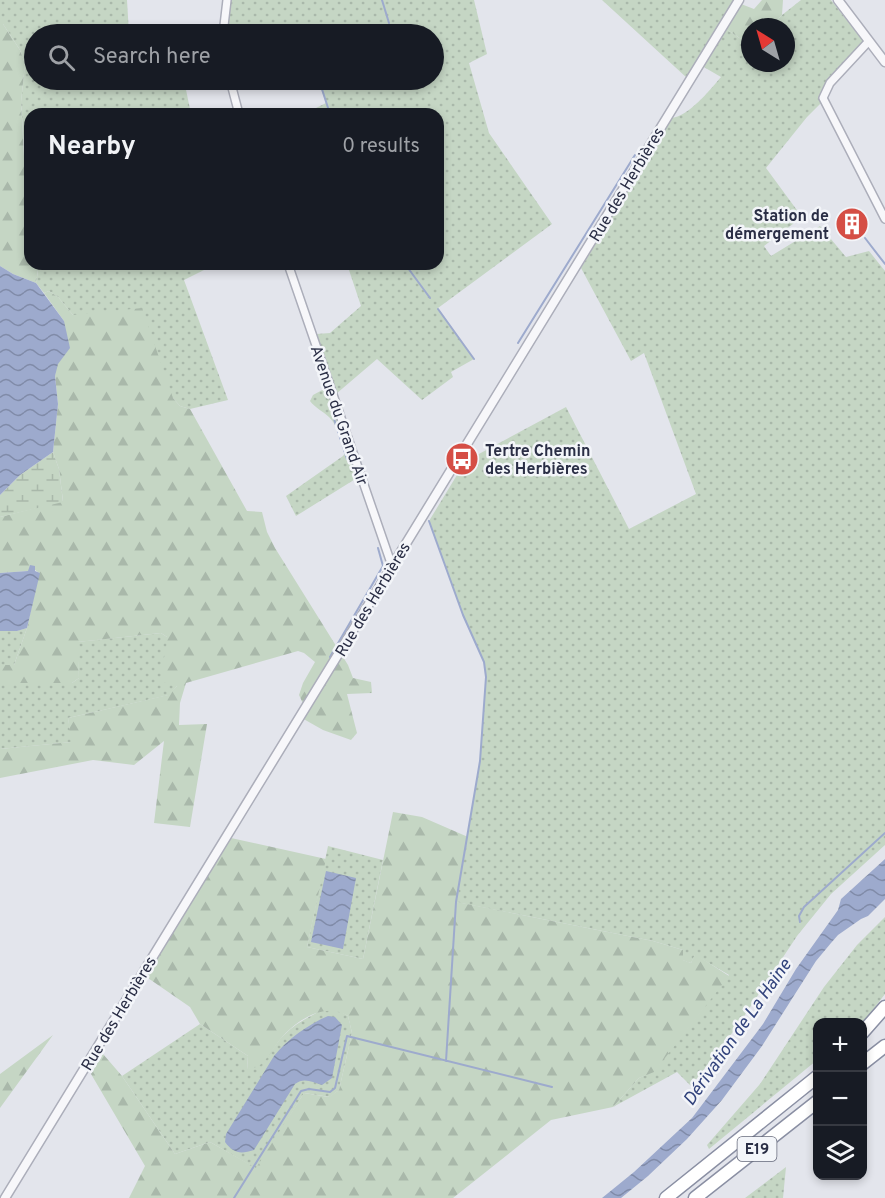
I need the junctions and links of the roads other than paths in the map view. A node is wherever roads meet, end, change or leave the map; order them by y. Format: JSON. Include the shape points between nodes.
{"nodes":[{"id":1,"x":227,"y":0,"type":"edge"},
{"id":2,"x":739,"y":0,"type":"edge"},
{"id":3,"x":838,"y":0,"type":"edge"},
{"id":4,"x":224,"y":24,"type":"edge"},
{"id":5,"x":869,"y":41,"type":"junction"},
{"id":6,"x":885,"y":62,"type":"edge"},
{"id":7,"x":233,"y":90,"type":"edge"},
{"id":8,"x":237,"y":108,"type":"edge"},
{"id":9,"x":885,"y":219,"type":"edge"},
{"id":10,"x":290,"y":270,"type":"edge"},
{"id":11,"x":392,"y":566,"type":"junction"},
{"id":12,"x":885,"y":1007,"type":"edge"},
{"id":13,"x":885,"y":1020,"type":"edge"},
{"id":14,"x":867,"y":1027,"type":"edge"},
{"id":15,"x":867,"y":1035,"type":"edge"},
{"id":16,"x":885,"y":1046,"type":"edge"},
{"id":17,"x":867,"y":1060,"type":"edge"},
{"id":18,"x":813,"y":1080,"type":"edge"},
{"id":19,"x":813,"y":1105,"type":"edge"},
{"id":20,"x":5,"y":1198,"type":"edge"},
{"id":21,"x":666,"y":1198,"type":"edge"},
{"id":22,"x":695,"y":1198,"type":"edge"}],
"edges":[{"from":1,"to":4,"type":"street"},
{"from":2,"to":11,"type":"street","name":"Rue des Herbières"},
{"from":3,"to":5,"type":"street"},
{"from":5,"to":6,"type":"street"},
{"from":5,"to":9,"type":"street","via":[[830,83],[823,98]]},
{"from":7,"to":8,"type":"street"},
{"from":10,"to":11,"type":"street","name":"Avenue du Grand Air"},
{"from":11,"to":20,"type":"street","name":"Rue des Herbières"},
{"from":12,"to":14,"type":"highway"},
{"from":13,"to":15,"type":"highway"},
{"from":16,"to":17,"type":"highway"},
{"from":18,"to":21,"type":"highway","number":"E19"},
{"from":19,"to":22,"type":"highway","number":"E19"}]}
